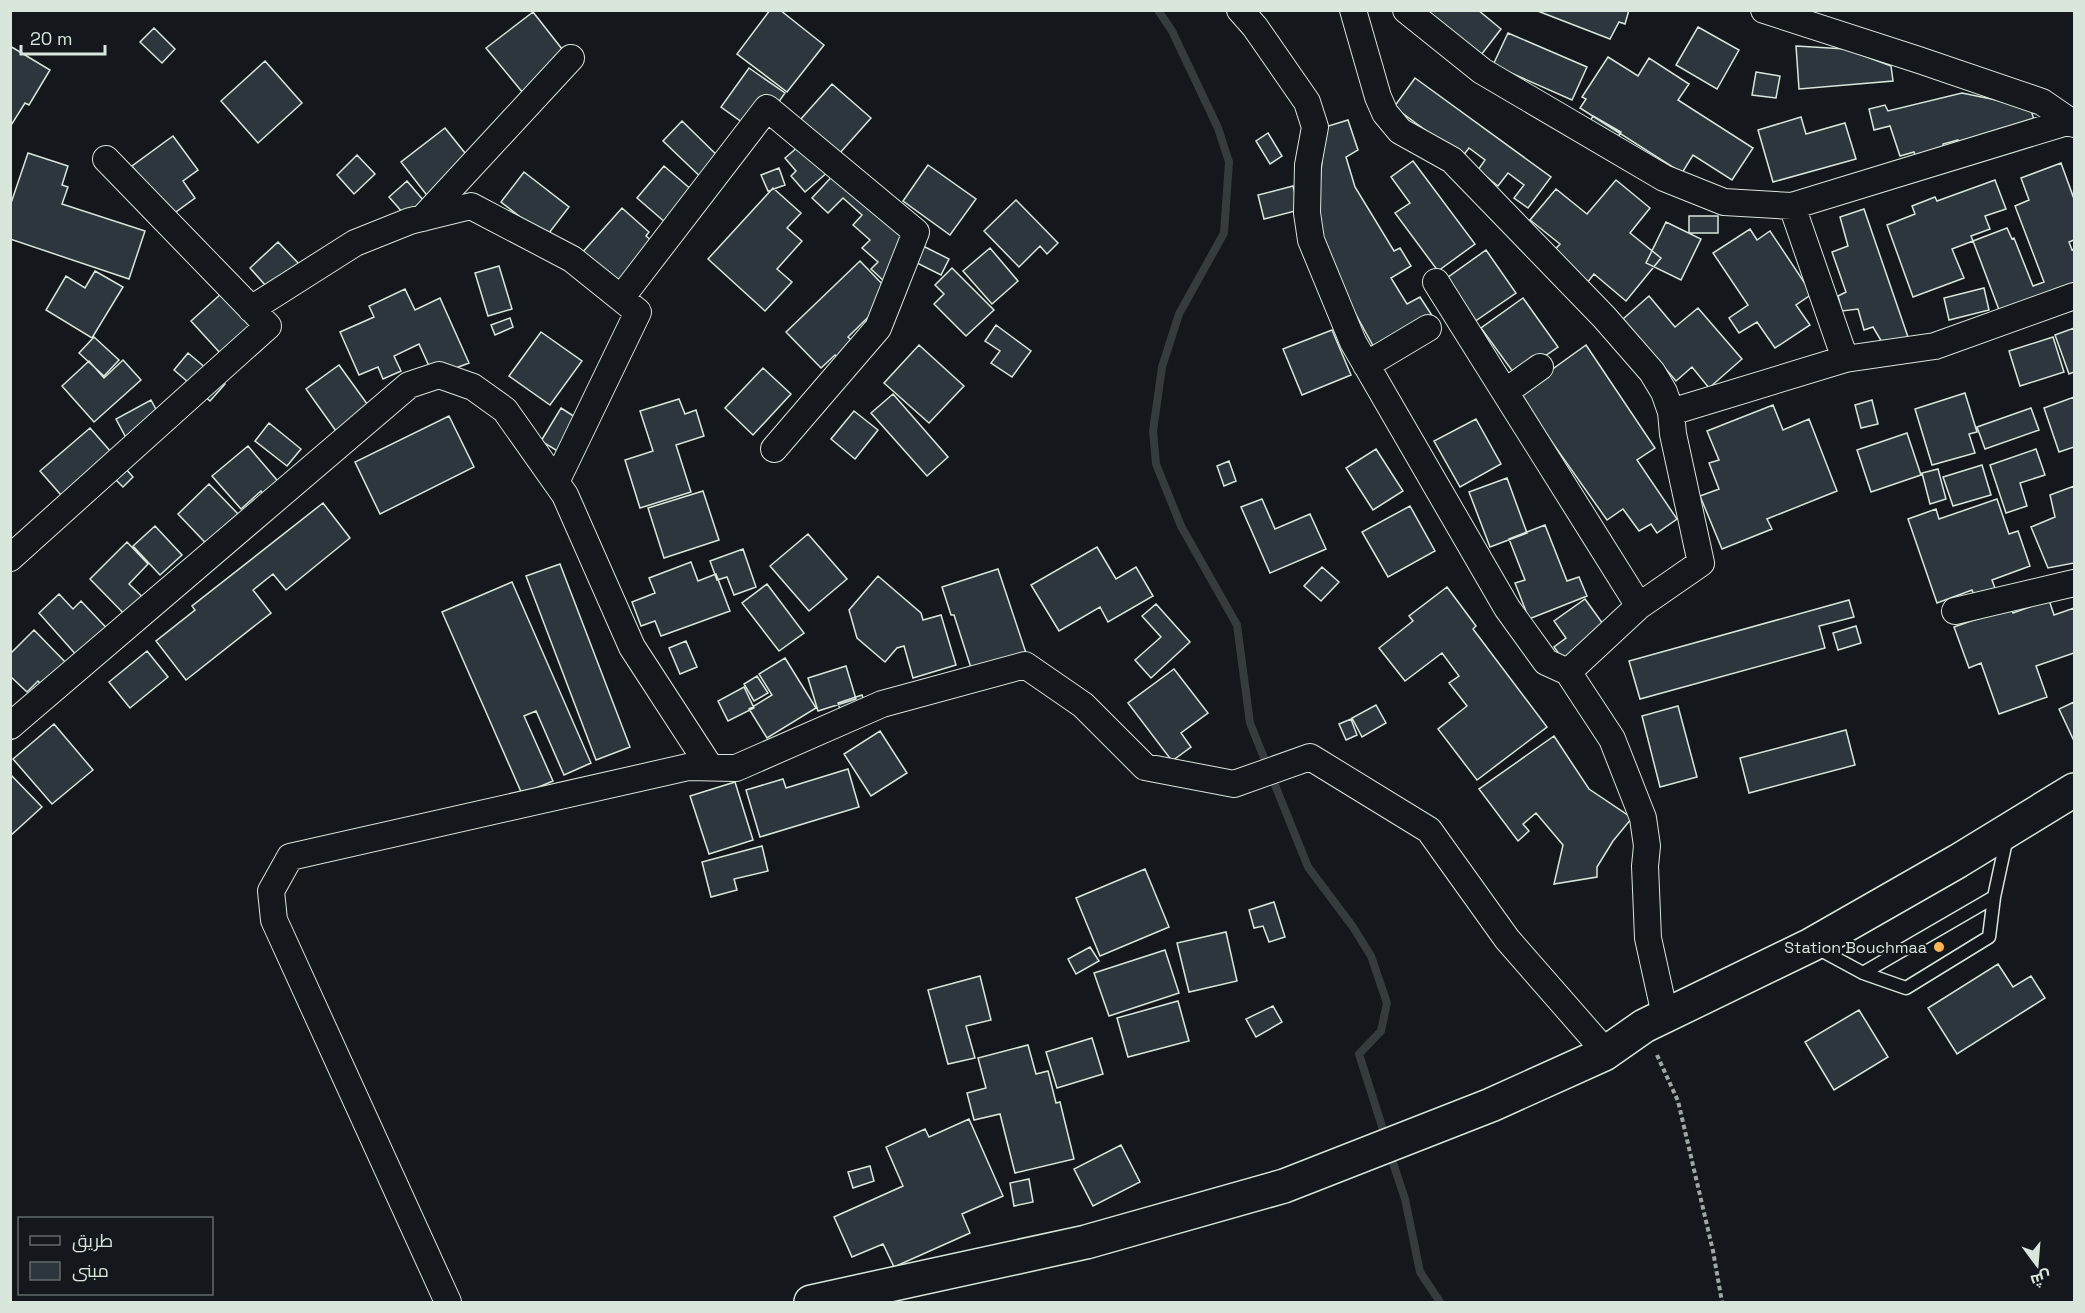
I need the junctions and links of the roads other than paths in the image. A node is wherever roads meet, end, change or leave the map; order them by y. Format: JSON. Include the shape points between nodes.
{"nodes":[{"id":1,"x":1240,"y":10,"type":"edge"},
{"id":2,"x":1353,"y":10,"type":"edge"},
{"id":3,"x":1406,"y":10,"type":"edge"},
{"id":4,"x":1764,"y":10,"type":"edge"},
{"id":5,"x":572,"y":58,"type":"dead end"},
{"id":6,"x":2072,"y":122,"type":"edge"},
{"id":7,"x":106,"y":159,"type":"dead end"},
{"id":8,"x":1792,"y":206,"type":"junction"},
{"id":9,"x":423,"y":218,"type":"junction"},
{"id":10,"x":1436,"y":282,"type":"dead end"},
{"id":11,"x":2074,"y":296,"type":"edge"},
{"id":12,"x":621,"y":298,"type":"junction"},
{"id":13,"x":251,"y":309,"type":"junction"},
{"id":14,"x":1428,"y":328,"type":"dead end"},
{"id":15,"x":1845,"y":359,"type":"junction"},
{"id":16,"x":1366,"y":365,"type":"junction"},
{"id":17,"x":1540,"y":367,"type":"dead end"},
{"id":18,"x":1505,"y":392,"type":"junction"},
{"id":19,"x":1671,"y":412,"type":"junction"},
{"id":20,"x":774,"y":448,"type":"dead end"},
{"id":21,"x":556,"y":482,"type":"junction"},
{"id":22,"x":10,"y":558,"type":"edge"},
{"id":23,"x":2074,"y":583,"type":"edge"},
{"id":24,"x":1639,"y":606,"type":"junction"},
{"id":25,"x":1955,"y":611,"type":"dead end"},
{"id":26,"x":1568,"y":672,"type":"junction"},
{"id":27,"x":10,"y":726,"type":"edge"},
{"id":28,"x":710,"y":768,"type":"junction"},
{"id":29,"x":2074,"y":790,"type":"edge"},
{"id":30,"x":2008,"y":830,"type":"junction"},
{"id":31,"x":1994,"y":897,"type":"junction"},
{"id":32,"x":1811,"y":945,"type":"junction"},
{"id":33,"x":1863,"y":973,"type":"junction"},
{"id":34,"x":1654,"y":1020,"type":"junction"},
{"id":35,"x":1604,"y":1054,"type":"junction"},
{"id":36,"x":448,"y":1302,"type":"edge"},
{"id":37,"x":811,"y":1302,"type":"edge"}],
"edges":[{"from":1,"to":16,"type":"street","via":[[1307,102],[1315,127],[1308,165],[1311,240]]},
{"from":2,"to":19,"type":"street","via":[[1385,113],[1400,131],[1452,160],[1604,318],[1652,372]]},
{"from":3,"to":8,"type":"street","via":[[1482,70],[1664,178],[1724,202]]},
{"from":4,"to":6,"type":"street","via":[[2042,102]]},
{"from":5,"to":9,"type":"street"},
{"from":6,"to":8,"type":"street"},
{"from":7,"to":13,"type":"street"},
{"from":8,"to":15,"type":"street"},
{"from":9,"to":12,"type":"street","via":[[471,206],[572,259]]},
{"from":9,"to":13,"type":"street","via":[[355,243]]},
{"from":10,"to":18,"type":"street"},
{"from":11,"to":15,"type":"street","via":[[1935,346]]},
{"from":12,"to":20,"type":"street","via":[[766,108],[916,232],[878,328]]},
{"from":12,"to":21,"type":"street","via":[[638,312]]},
{"from":13,"to":22,"type":"street","via":[[268,326]]},
{"from":14,"to":16,"type":"street"},
{"from":15,"to":19,"type":"street"},
{"from":16,"to":26,"type":"street","via":[[1507,608],[1546,662]]},
{"from":17,"to":18,"type":"street"},
{"from":18,"to":24,"type":"street"},
{"from":19,"to":24,"type":"street","via":[[1701,563]]},
{"from":21,"to":27,"type":"street","via":[[505,410],[473,387],[439,375],[409,385]]},
{"from":21,"to":28,"type":"street","via":[[632,647]]},
{"from":23,"to":25,"type":"street"},
{"from":24,"to":26,"type":"street"},
{"from":26,"to":34,"type":"street","via":[[1612,739],[1643,818]]},
{"from":28,"to":35,"type":"street","via":[[736,768],[882,704],[1025,665],[1083,705],[1145,768],[1234,784],[1310,757],[1429,830],[1507,939]]},
{"from":28,"to":36,"type":"street","via":[[688,767],[290,857],[271,891],[274,920]]},
{"from":29,"to":30,"type":"main road"},
{"from":30,"to":31,"type":"lane"},
{"from":30,"to":32,"type":"main road"},
{"from":31,"to":33,"type":"lane"},
{"from":31,"to":33,"type":"lane","via":[[1989,937],[1906,987]]},
{"from":32,"to":33,"type":"lane"},
{"from":32,"to":34,"type":"main road"},
{"from":34,"to":35,"type":"main road"},
{"from":35,"to":37,"type":"main road","via":[[1491,1105],[1284,1186],[1086,1242]]}]}
